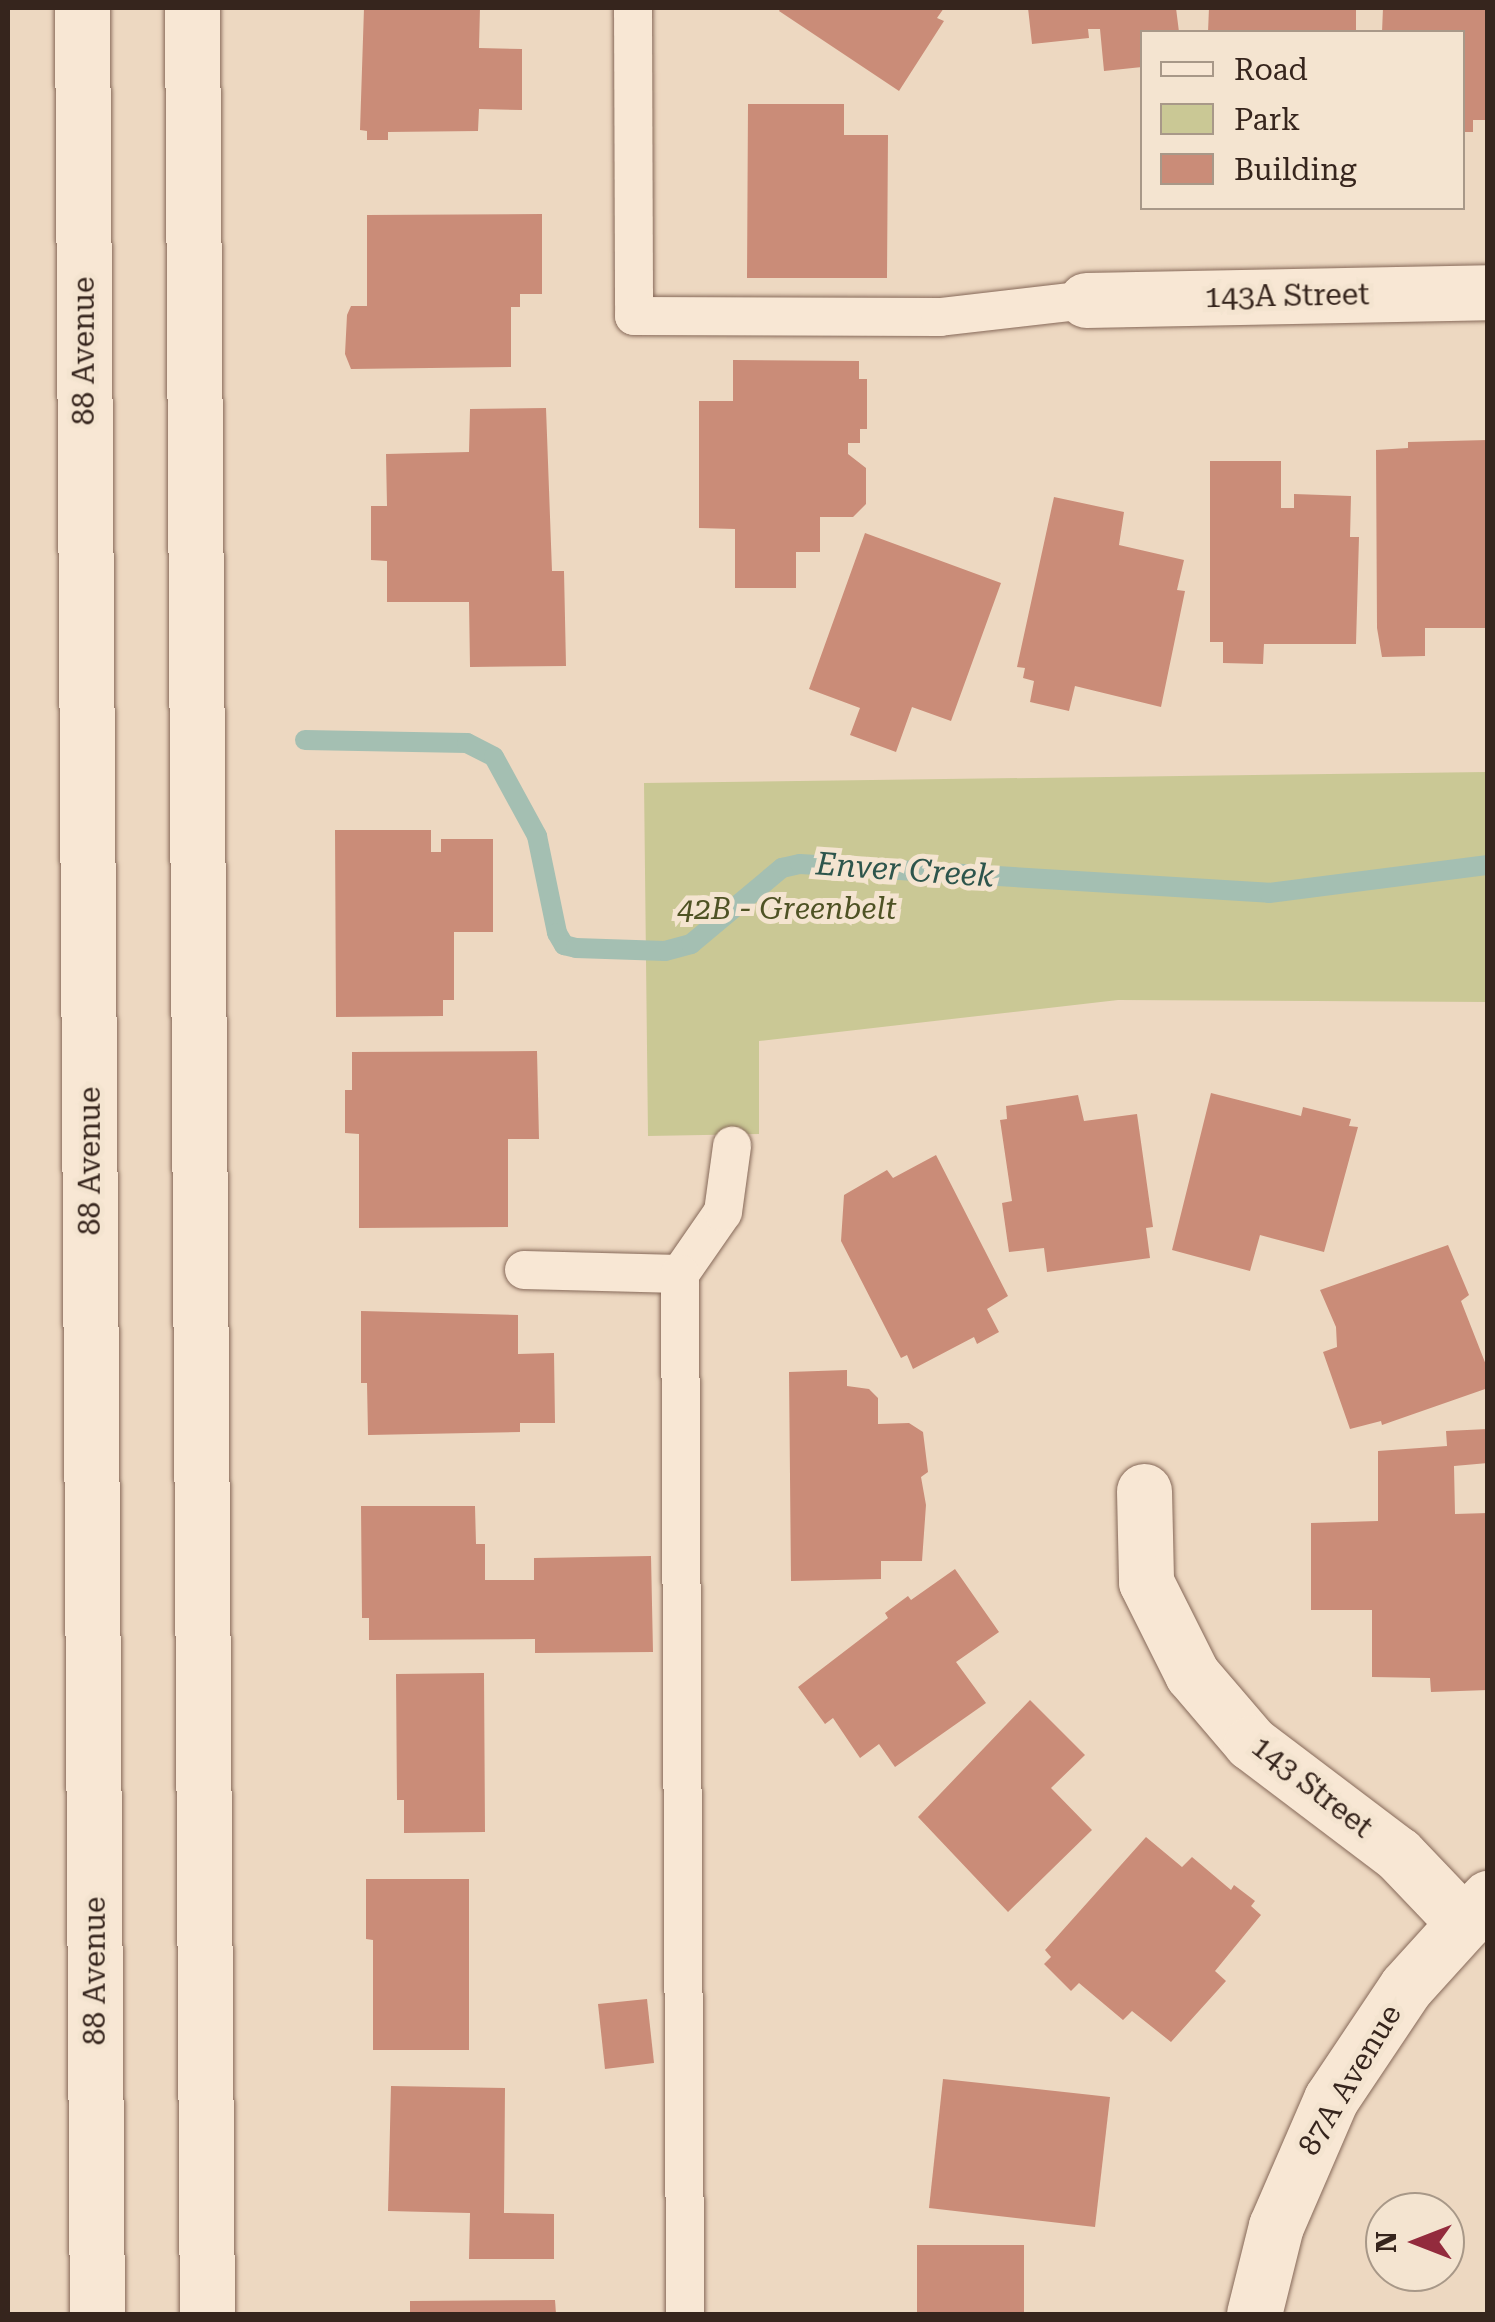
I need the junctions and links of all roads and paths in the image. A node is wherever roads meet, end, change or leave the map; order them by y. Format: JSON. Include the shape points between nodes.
{"nodes":[{"id":1,"x":82,"y":8,"type":"edge"},
{"id":2,"x":192,"y":8,"type":"edge"},
{"id":3,"x":632,"y":8,"type":"edge"},
{"id":4,"x":1488,"y":292,"type":"edge"},
{"id":5,"x":1086,"y":300,"type":"joint"},
{"id":6,"x":732,"y":1146,"type":"dead end"},
{"id":7,"x":524,"y":1270,"type":"dead end"},
{"id":8,"x":680,"y":1274,"type":"junction"},
{"id":9,"x":1144,"y":1491,"type":"dead end"},
{"id":10,"x":1476,"y":1910,"type":"edge"},
{"id":11,"x":98,"y":2314,"type":"edge"},
{"id":12,"x":207,"y":2314,"type":"edge"},
{"id":13,"x":684,"y":2314,"type":"edge"},
{"id":14,"x":1254,"y":2314,"type":"edge"}],
"edges":[{"from":1,"to":11,"type":"main road","name":"88 Avenue"},
{"from":2,"to":12,"type":"main road"},
{"from":3,"to":5,"type":"lane","via":[[634,316],[940,318]]},
{"from":4,"to":5,"type":"main road","name":"143A Street"},
{"from":6,"to":8,"type":"lane","via":[[722,1212]]},
{"from":7,"to":8,"type":"lane"},
{"from":8,"to":13,"type":"lane"},
{"from":9,"to":10,"type":"main road","name":"143 Street","via":[[1146,1582],[1192,1674],[1251,1743]]},
{"from":10,"to":14,"type":"main road","name":"87A Avenue","via":[[1406,1987],[1331,2100],[1276,2226]]}]}
